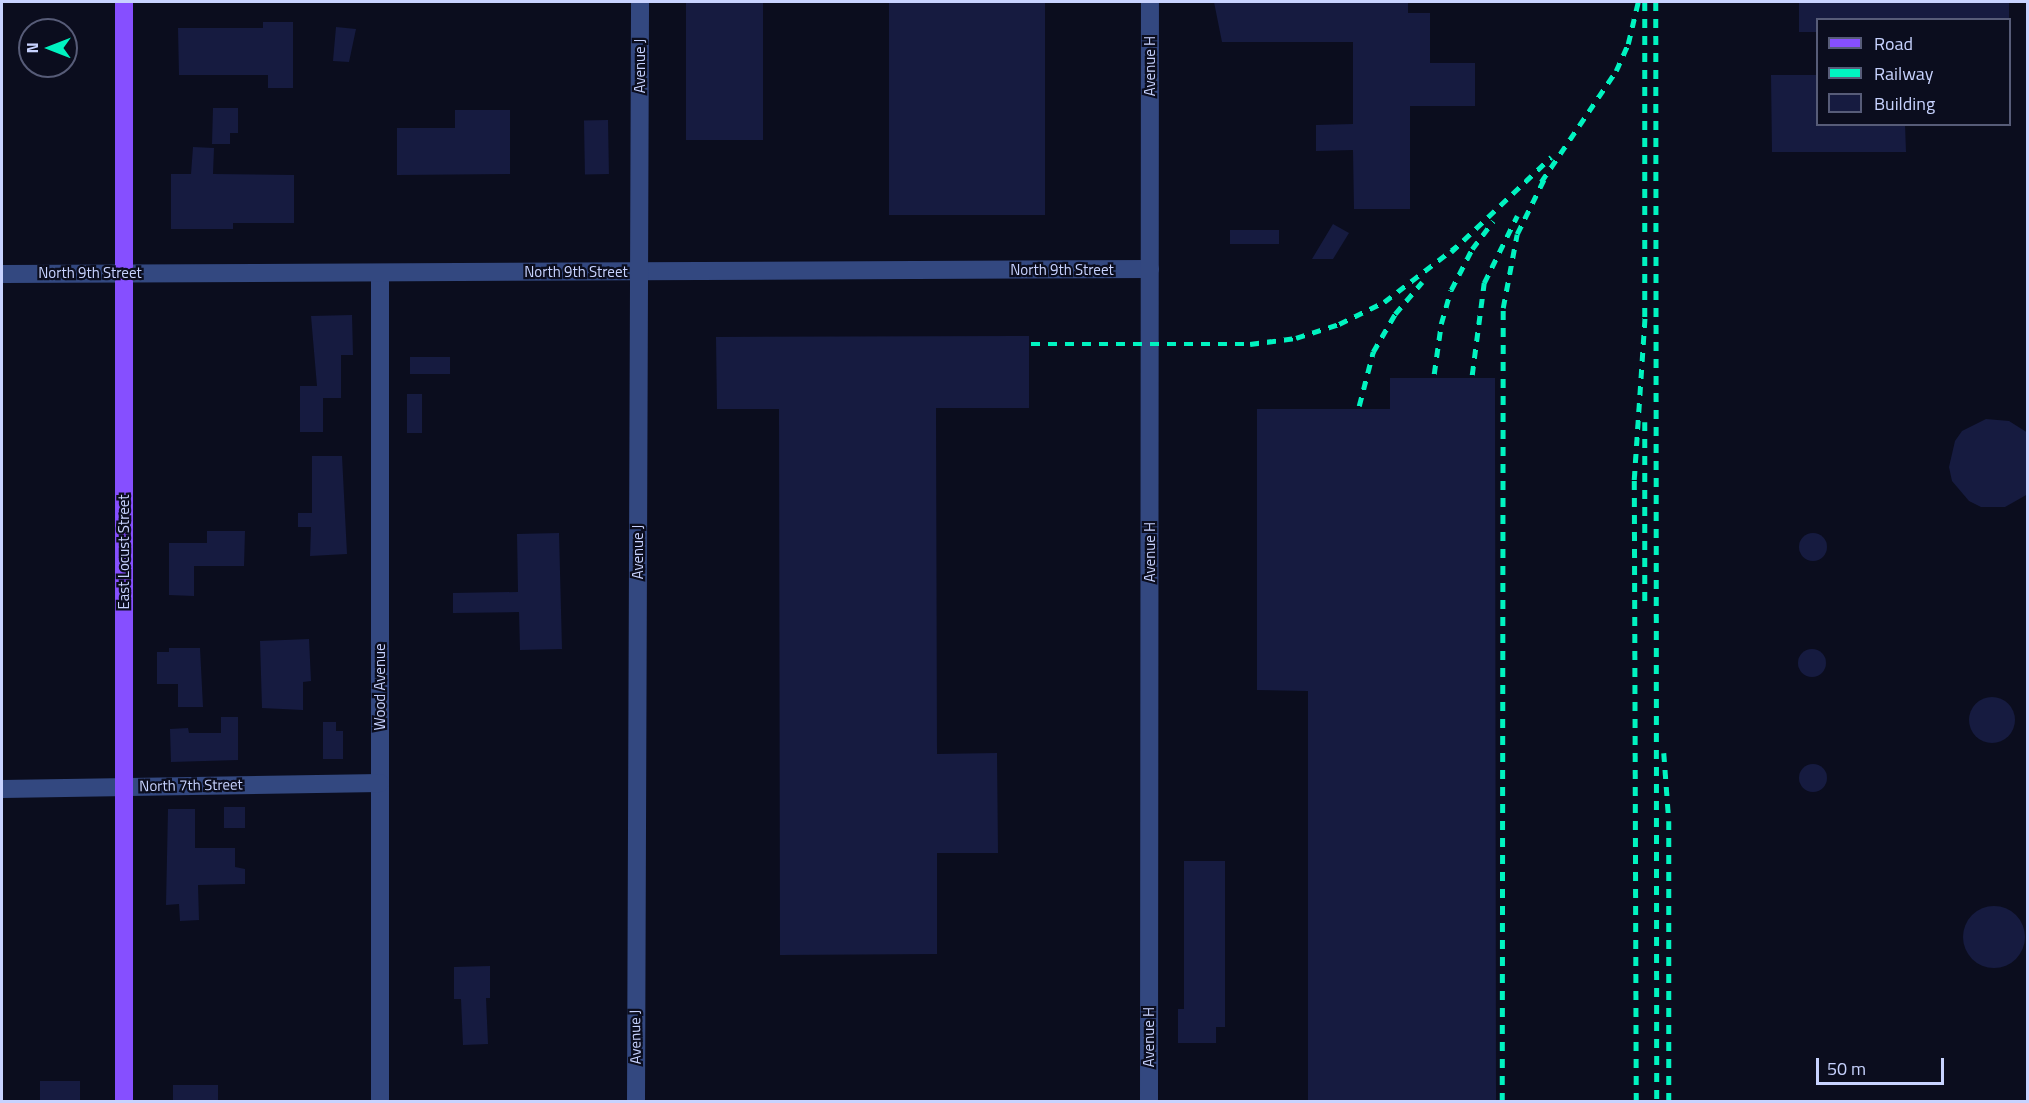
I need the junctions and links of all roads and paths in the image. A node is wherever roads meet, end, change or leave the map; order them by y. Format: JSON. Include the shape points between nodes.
{"nodes":[{"id":1,"x":124,"y":2,"type":"edge"},
{"id":2,"x":640,"y":2,"type":"edge"},
{"id":3,"x":1150,"y":2,"type":"edge"},
{"id":4,"x":1150,"y":269,"type":"junction"},
{"id":5,"x":639,"y":272,"type":"junction"},
{"id":6,"x":124,"y":273,"type":"junction"},
{"id":7,"x":380,"y":273,"type":"junction"},
{"id":8,"x":2,"y":274,"type":"edge"},
{"id":9,"x":380,"y":783,"type":"junction"},
{"id":10,"x":124,"y":787,"type":"junction"},
{"id":11,"x":2,"y":789,"type":"edge"},
{"id":12,"x":124,"y":1101,"type":"edge"},
{"id":13,"x":380,"y":1101,"type":"edge"},
{"id":14,"x":636,"y":1101,"type":"edge"},
{"id":15,"x":1149,"y":1101,"type":"edge"}],
"edges":[{"from":1,"to":6,"type":"main road","name":"East Locust Street"},
{"from":2,"to":5,"type":"street","name":"Avenue J"},
{"from":3,"to":4,"type":"street","name":"Avenue H"},
{"from":4,"to":5,"type":"street","name":"North 9th Street"},
{"from":4,"to":15,"type":"street","name":"Avenue H"},
{"from":5,"to":7,"type":"street","name":"North 9th Street"},
{"from":5,"to":14,"type":"street","name":"Avenue J"},
{"from":6,"to":7,"type":"street","name":"North 9th Street"},
{"from":6,"to":8,"type":"street","name":"North 9th Street"},
{"from":6,"to":10,"type":"main road","name":"East Locust Street"},
{"from":7,"to":9,"type":"street","name":"Wood Avenue"},
{"from":9,"to":10,"type":"street","name":"North 7th Street"},
{"from":9,"to":13,"type":"street","name":"Wood Avenue"},
{"from":10,"to":11,"type":"street","name":"North 7th Street"},
{"from":10,"to":12,"type":"main road","name":"East Locust Street"}]}
